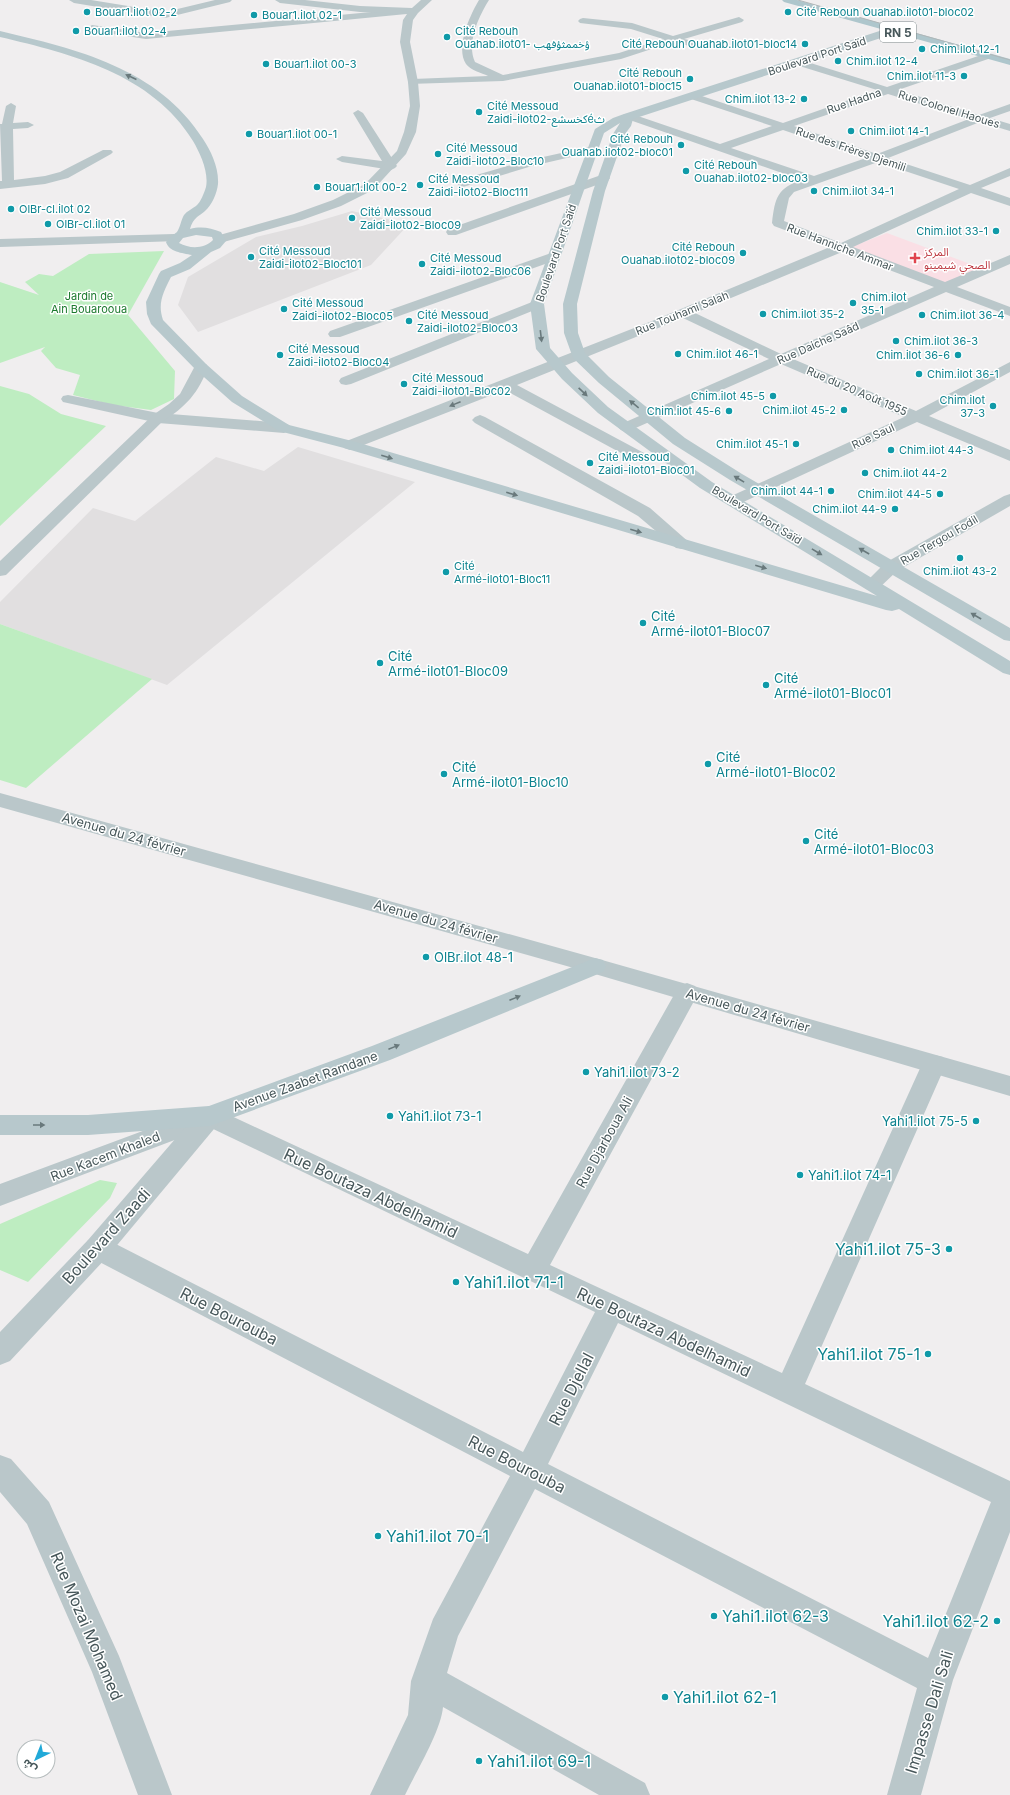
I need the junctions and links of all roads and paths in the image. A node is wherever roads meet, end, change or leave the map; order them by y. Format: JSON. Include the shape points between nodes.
{"nodes":[{"id":1,"x":74,"y":0,"type":"edge"},
{"id":2,"x":227,"y":0,"type":"edge"},
{"id":3,"x":281,"y":0,"type":"edge"},
{"id":4,"x":427,"y":0,"type":"edge"},
{"id":5,"x":484,"y":0,"type":"edge"},
{"id":6,"x":787,"y":0,"type":"edge"},
{"id":7,"x":814,"y":0,"type":"edge"},
{"id":8,"x":414,"y":11,"type":"junction"},
{"id":9,"x":739,"y":20,"type":"dead end"},
{"id":10,"x":583,"y":21,"type":"dead end"},
{"id":11,"x":904,"y":26,"type":"junction"},
{"id":12,"x":92,"y":28,"type":"dead end"},
{"id":13,"x":893,"y":30,"type":"junction"},
{"id":14,"x":0,"y":34,"type":"edge"},
{"id":15,"x":673,"y":39,"type":"junction"},
{"id":16,"x":0,"y":44,"type":"edge"},
{"id":17,"x":702,"y":46,"type":"dead end"},
{"id":18,"x":1010,"y":54,"type":"edge"},
{"id":19,"x":987,"y":56,"type":"junction"},
{"id":20,"x":797,"y":62,"type":"junction"},
{"id":21,"x":1010,"y":62,"type":"edge"},
{"id":22,"x":502,"y":78,"type":"junction"},
{"id":23,"x":413,"y":82,"type":"junction"},
{"id":24,"x":886,"y":90,"type":"junction"},
{"id":25,"x":692,"y":96,"type":"junction"},
{"id":26,"x":11,"y":106,"type":"dead end"},
{"id":27,"x":1010,"y":106,"type":"edge"},
{"id":28,"x":173,"y":108,"type":"junction"},
{"id":29,"x":358,"y":113,"type":"dead end"},
{"id":30,"x":628,"y":116,"type":"junction"},
{"id":31,"x":980,"y":119,"type":"junction"},
{"id":32,"x":28,"y":125,"type":"dead end"},
{"id":33,"x":783,"y":126,"type":"junction"},
{"id":34,"x":4,"y":127,"type":"edge"},
{"id":35,"x":1010,"y":128,"type":"edge"},
{"id":36,"x":722,"y":147,"type":"junction"},
{"id":37,"x":593,"y":149,"type":"junction"},
{"id":38,"x":107,"y":152,"type":"dead end"},
{"id":39,"x":877,"y":158,"type":"junction"},
{"id":40,"x":342,"y":159,"type":"dead end"},
{"id":41,"x":391,"y":166,"type":"junction"},
{"id":42,"x":1010,"y":172,"type":"edge"},
{"id":43,"x":604,"y":178,"type":"junction"},
{"id":44,"x":814,"y":180,"type":"junction"},
{"id":45,"x":463,"y":183,"type":"dead end"},
{"id":46,"x":4,"y":184,"type":"edge"},
{"id":47,"x":578,"y":188,"type":"junction"},
{"id":48,"x":969,"y":188,"type":"junction"},
{"id":49,"x":1010,"y":202,"type":"edge"},
{"id":50,"x":202,"y":207,"type":"junction"},
{"id":51,"x":212,"y":223,"type":"junction"},
{"id":52,"x":452,"y":232,"type":"dead end"},
{"id":53,"x":220,"y":239,"type":"junction"},
{"id":54,"x":0,"y":243,"type":"edge"},
{"id":55,"x":842,"y":248,"type":"junction"},
{"id":56,"x":207,"y":249,"type":"junction"},
{"id":57,"x":172,"y":252,"type":"junction"},
{"id":58,"x":554,"y":256,"type":"junction"},
{"id":59,"x":1010,"y":259,"type":"edge"},
{"id":60,"x":945,"y":287,"type":"junction"},
{"id":61,"x":537,"y":304,"type":"junction"},
{"id":62,"x":1010,"y":312,"type":"edge"},
{"id":63,"x":684,"y":313,"type":"junction"},
{"id":64,"x":335,"y":334,"type":"dead end"},
{"id":65,"x":578,"y":355,"type":"junction"},
{"id":66,"x":781,"y":359,"type":"junction"},
{"id":67,"x":556,"y":364,"type":"junction"},
{"id":68,"x":1010,"y":366,"type":"edge"},
{"id":69,"x":201,"y":367,"type":"junction"},
{"id":70,"x":346,"y":381,"type":"dead end"},
{"id":71,"x":505,"y":384,"type":"junction"},
{"id":72,"x":68,"y":399,"type":"dead end"},
{"id":73,"x":650,"y":417,"type":"junction"},
{"id":74,"x":916,"y":417,"type":"junction"},
{"id":75,"x":158,"y":418,"type":"junction"},
{"id":76,"x":480,"y":420,"type":"dead end"},
{"id":77,"x":626,"y":427,"type":"junction"},
{"id":78,"x":284,"y":428,"type":"junction"},
{"id":79,"x":350,"y":445,"type":"junction"},
{"id":80,"x":638,"y":456,"type":"dead end"},
{"id":81,"x":1010,"y":456,"type":"edge"},
{"id":82,"x":757,"y":490,"type":"junction"},
{"id":83,"x":1010,"y":499,"type":"edge"},
{"id":84,"x":733,"y":501,"type":"junction"},
{"id":85,"x":682,"y":544,"type":"junction"},
{"id":86,"x":891,"y":567,"type":"junction"},
{"id":87,"x":0,"y":570,"type":"edge"},
{"id":88,"x":872,"y":584,"type":"junction"},
{"id":89,"x":920,"y":614,"type":"junction"},
{"id":90,"x":1010,"y":636,"type":"edge"},
{"id":91,"x":1010,"y":670,"type":"edge"},
{"id":92,"x":0,"y":800,"type":"edge"},
{"id":93,"x":595,"y":966,"type":"junction"},
{"id":94,"x":687,"y":992,"type":"junction"},
{"id":95,"x":934,"y":1064,"type":"junction"},
{"id":96,"x":1010,"y":1086,"type":"edge"},
{"id":97,"x":210,"y":1116,"type":"junction"},
{"id":98,"x":0,"y":1125,"type":"edge"},
{"id":99,"x":0,"y":1195,"type":"edge"},
{"id":100,"x":98,"y":1248,"type":"junction"},
{"id":101,"x":533,"y":1270,"type":"junction"},
{"id":102,"x":612,"y":1308,"type":"junction"},
{"id":103,"x":0,"y":1352,"type":"edge"},
{"id":104,"x":788,"y":1391,"type":"junction"},
{"id":105,"x":0,"y":1469,"type":"edge"},
{"id":106,"x":529,"y":1470,"type":"junction"},
{"id":107,"x":1009,"y":1496,"type":"edge"},
{"id":108,"x":936,"y":1680,"type":"junction"},
{"id":109,"x":428,"y":1681,"type":"junction"},
{"id":110,"x":155,"y":1795,"type":"edge"},
{"id":111,"x":387,"y":1795,"type":"edge"},
{"id":112,"x":633,"y":1795,"type":"edge"},
{"id":113,"x":904,"y":1795,"type":"edge"}],
"edges":[{"from":1,"to":2,"type":"street","via":[[165,14]]},
{"from":3,"to":8,"type":"street","via":[[360,9]]},
{"from":4,"to":8,"type":"street"},
{"from":5,"to":22,"type":"street","via":[[476,13],[467,54],[471,64]]},
{"from":6,"to":13,"type":"main road","number":"RN 5"},
{"from":7,"to":11,"type":"main road","number":"RN 5"},
{"from":8,"to":12,"type":"street","via":[[146,36]]},
{"from":8,"to":23,"type":"street","via":[[408,20],[405,42]]},
{"from":9,"to":15,"type":"street"},
{"from":10,"to":15,"type":"street","via":[[632,26]]},
{"from":11,"to":13,"type":"main road","name":"Boulevard Port Saïd"},
{"from":11,"to":18,"type":"main road","number":"RN 5"},
{"from":13,"to":19,"type":"main road","number":"RN 5"},
{"from":13,"to":20,"type":"main road","name":"Boulevard Port Saïd"},
{"from":28,"to":14,"type":"main road","one_way":true,"via":[[156,91],[116,70],[78,56]]},
{"from":15,"to":17,"type":"street"},
{"from":15,"to":22,"type":"street","via":[[621,56]]},
{"from":16,"to":28,"type":"main road","via":[[97,72]]},
{"from":19,"to":21,"type":"main road","number":"RN 5"},
{"from":19,"to":24,"type":"street","name":"Rue Hadna"},
{"from":20,"to":24,"type":"street","name":"Rue Colonel Haoues"},
{"from":20,"to":25,"type":"main road","name":"Boulevard Port Saïd"},
{"from":22,"to":23,"type":"street"},
{"from":23,"to":41,"type":"street","via":[[415,106],[410,132],[402,152]]},
{"from":24,"to":31,"type":"street","name":"Rue Colonel Haoues"},
{"from":24,"to":33,"type":"street","name":"Rue Hadna"},
{"from":25,"to":30,"type":"main road","name":"Boulevard Port Saïd"},
{"from":25,"to":33,"type":"street","name":"Rue des Frères Djemili"},
{"from":26,"to":34,"type":"street"},
{"from":27,"to":31,"type":"street"},
{"from":28,"to":50,"type":"main road","via":[[196,135],[208,160],[212,186]]},
{"from":29,"to":41,"type":"street"},
{"from":30,"to":36,"type":"street"},
{"from":30,"to":37,"type":"main road","name":"Boulevard Port Saïd","via":[[599,131]]},
{"from":30,"to":43,"type":"main road"},
{"from":31,"to":35,"type":"street","name":"Rue Colonel Haoues"},
{"from":31,"to":39,"type":"street"},
{"from":32,"to":34,"type":"street"},
{"from":33,"to":36,"type":"street","name":"Rue Hadna"},
{"from":33,"to":39,"type":"street","name":"Rue des Frères Djemili"},
{"from":34,"to":46,"type":"street"},
{"from":36,"to":44,"type":"street"},
{"from":37,"to":45,"type":"street","via":[[529,163]]},
{"from":37,"to":47,"type":"main road","name":"Boulevard Port Saïd"},
{"from":38,"to":46,"type":"street","via":[[64,175],[45,180]]},
{"from":39,"to":44,"type":"street"},
{"from":39,"to":48,"type":"street","name":"Rue des Frères Djemili"},
{"from":40,"to":41,"type":"street"},
{"from":41,"to":53,"type":"street","via":[[369,187],[337,203]]},
{"from":42,"to":48,"type":"street","name":"Rue Touhami Salah"},
{"from":43,"to":47,"type":"street"},
{"from":43,"to":65,"type":"main road","via":[[570,304],[571,333]]},
{"from":44,"to":55,"type":"street","name":"Rue Hanniche Ammar","via":[[791,188],[780,199],[778,223]]},
{"from":47,"to":52,"type":"street"},
{"from":47,"to":58,"type":"main road","name":"Boulevard Port Saïd"},
{"from":48,"to":49,"type":"street","name":"Rue des Frères Djemili"},
{"from":48,"to":55,"type":"street","name":"Rue Touhami Salah"},
{"from":50,"to":51,"type":"main road"},
{"from":50,"to":57,"type":"main road","via":[[188,217]]},
{"from":51,"to":53,"type":"main road"},
{"from":51,"to":57,"type":"main road","via":[[196,231]]},
{"from":53,"to":56,"type":"main road","via":[[215,246]]},
{"from":54,"to":57,"type":"street"},
{"from":55,"to":60,"type":"street","name":"Rue Hanniche Ammar"},
{"from":55,"to":63,"type":"street","name":"Rue Touhami Salah"},
{"from":56,"to":57,"type":"main road"},
{"from":56,"to":57,"type":"main road","via":[[185,266]]},
{"from":57,"to":69,"type":"main road","via":[[154,295],[152,311],[160,325]]},
{"from":58,"to":61,"type":"main road","name":"Boulevard Port Saïd"},
{"from":58,"to":64,"type":"street"},
{"from":59,"to":60,"type":"street","name":"Rue Daiche Saâd"},
{"from":60,"to":62,"type":"street","name":"Rue Hanniche Ammar"},
{"from":60,"to":66,"type":"street","name":"Rue Daiche Saâd"},
{"from":61,"to":67,"type":"main road","name":"Boulevard Port Saïd","one_way":true,"via":[[543,349]]},
{"from":61,"to":70,"type":"street"},
{"from":63,"to":65,"type":"street","name":"Rue Touhami Salah"},
{"from":63,"to":66,"type":"street","name":"Rue du 20 Août 1955"},
{"from":65,"to":67,"type":"street","name":"Rue Touhami Salah"},
{"from":73,"to":65,"type":"main road","one_way":true},
{"from":66,"to":73,"type":"street","name":"Rue Daiche Saâd"},
{"from":66,"to":74,"type":"street","name":"Rue du 20 Août 1955"},
{"from":67,"to":71,"type":"street","name":"Rue Touhami Salah"},
{"from":67,"to":77,"type":"main road","name":"Boulevard Port Saïd","one_way":true,"via":[[604,410]]},
{"from":68,"to":74,"type":"street","name":"Rue Saul"},
{"from":69,"to":75,"type":"street","via":[[195,384],[183,402]]},
{"from":69,"to":78,"type":"main road","via":[[237,398]]},
{"from":71,"to":79,"type":"street","name":"Rue Touhami Salah","one_way":true},
{"from":71,"to":80,"type":"street"},
{"from":72,"to":75,"type":"street"},
{"from":73,"to":77,"type":"street","name":"Rue Daiche Saâd"},
{"from":82,"to":73,"type":"main road","one_way":true,"via":[[679,441]]},
{"from":74,"to":81,"type":"street","name":"Rue du 20 Août 1955"},
{"from":74,"to":82,"type":"street","name":"Rue Saul"},
{"from":75,"to":78,"type":"street"},
{"from":75,"to":87,"type":"street"},
{"from":76,"to":85,"type":"street","via":[[644,512]]},
{"from":77,"to":84,"type":"main road","name":"Boulevard Port Saïd","via":[[706,485]]},
{"from":78,"to":79,"type":"main road"},
{"from":79,"to":85,"type":"main road","one_way":true},
{"from":82,"to":84,"type":"street","name":"Rue Saul"},
{"from":86,"to":82,"type":"main road","one_way":true},
{"from":83,"to":86,"type":"street","name":"Rue Tergou Fodil"},
{"from":84,"to":88,"type":"main road","name":"Boulevard Port Saïd","one_way":true},
{"from":85,"to":89,"type":"main road","one_way":true},
{"from":86,"to":88,"type":"street","name":"Rue Tergou Fodil"},
{"from":90,"to":86,"type":"main road","one_way":true},
{"from":88,"to":89,"type":"main road","name":"Boulevard Port Saïd"},
{"from":89,"to":91,"type":"main road","name":"Boulevard Port Saïd"},
{"from":92,"to":93,"type":"street","name":"Avenue du 24 février"},
{"from":93,"to":94,"type":"street","name":"Avenue du 24 février"},
{"from":97,"to":93,"type":"main road","name":"Avenue Zaabet Ramdane","one_way":true,"via":[[381,1053]]},
{"from":94,"to":95,"type":"street","name":"Avenue du 24 février"},
{"from":94,"to":101,"type":"street","name":"Rue Djarboua Ali"},
{"from":95,"to":96,"type":"street","name":"Avenue du 24 février"},
{"from":95,"to":104,"type":"street"},
{"from":98,"to":97,"type":"main road","name":"Avenue Zaabet Ramdane","one_way":true,"via":[[88,1125]]},
{"from":97,"to":99,"type":"street","name":"Rue Kacem Khaled"},
{"from":97,"to":100,"type":"street","name":"Boulevard Zaadi"},
{"from":97,"to":101,"type":"street","name":"Rue Boutaza Abdelhamid"},
{"from":100,"to":103,"type":"street","name":"Boulevard Zaadi"},
{"from":100,"to":106,"type":"street","name":"Rue Bourouba"},
{"from":101,"to":102,"type":"street","name":"Rue Boutaza Abdelhamid"},
{"from":102,"to":104,"type":"street","name":"Rue Boutaza Abdelhamid"},
{"from":102,"to":106,"type":"street","name":"Rue Djellal"},
{"from":104,"to":107,"type":"street","name":"Rue Boutaza Abdelhamid"},
{"from":105,"to":110,"type":"street","name":"Rue Mozai Mohamed","via":[[38,1513],[107,1668]]},
{"from":106,"to":108,"type":"street","name":"Rue Bourouba"},
{"from":106,"to":109,"type":"street","name":"Rue Djellal","via":[[444,1630]]},
{"from":107,"to":108,"type":"street","name":"Impasse Dali Sali"},
{"from":108,"to":113,"type":"street","name":"Impasse Dali Sali"},
{"from":109,"to":111,"type":"street","name":"Rue Djellal","via":[[425,1717]]},
{"from":109,"to":112,"type":"street"}]}
